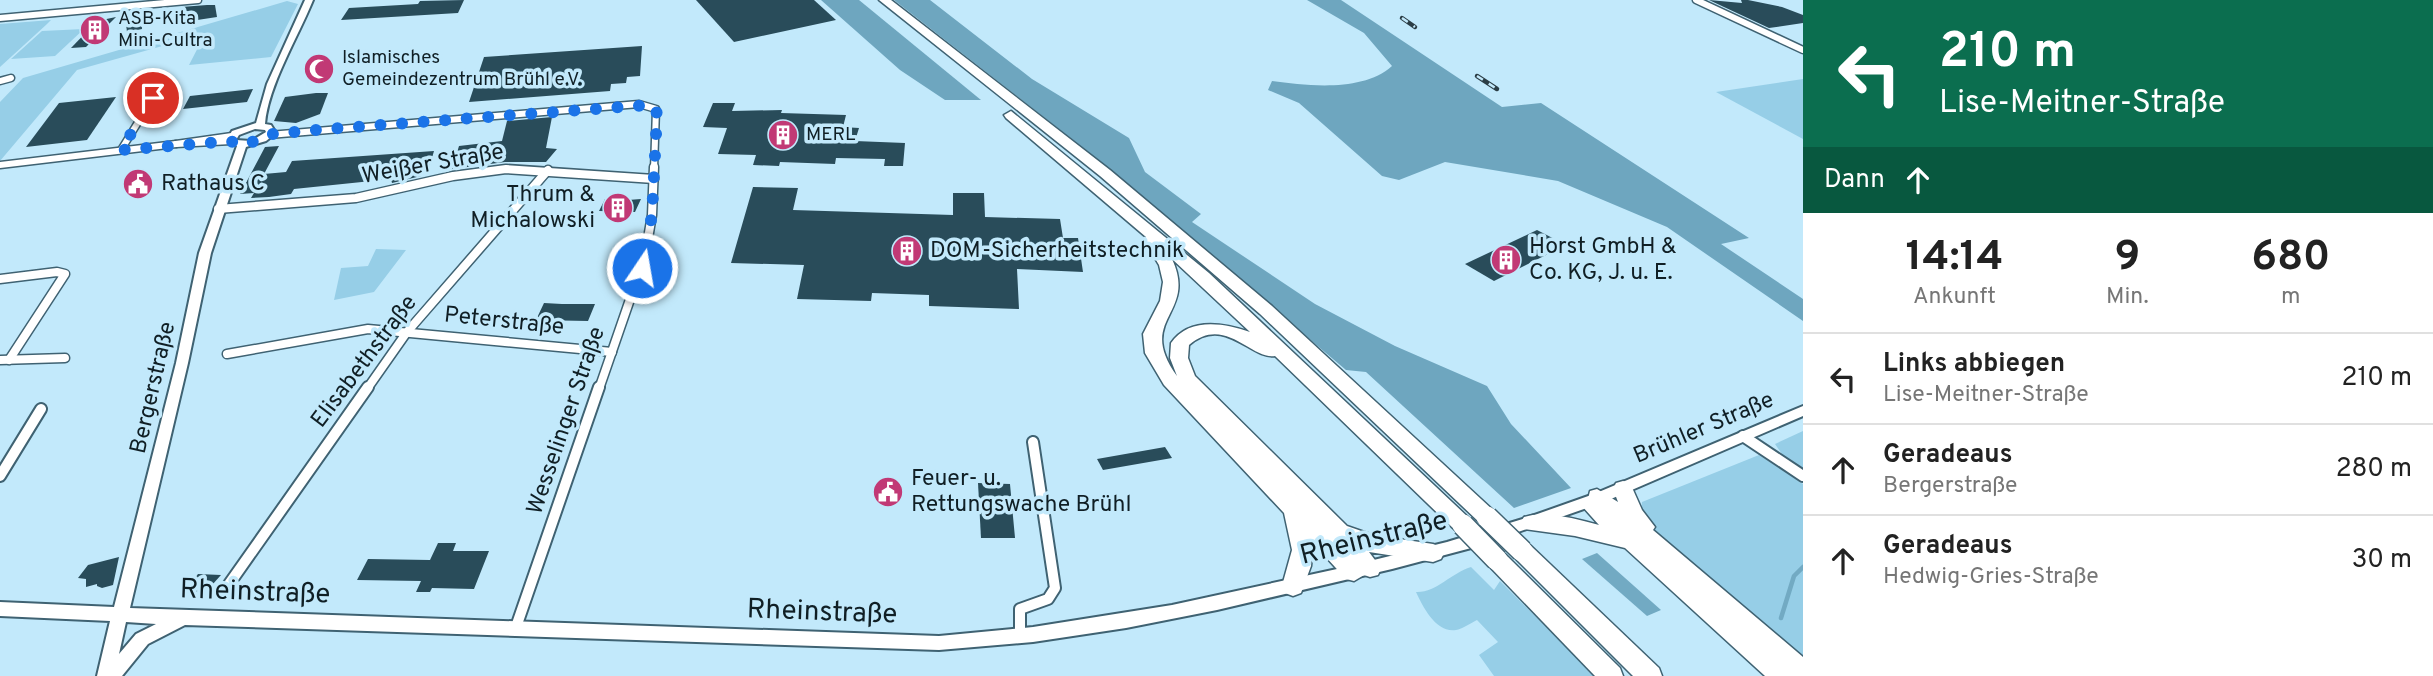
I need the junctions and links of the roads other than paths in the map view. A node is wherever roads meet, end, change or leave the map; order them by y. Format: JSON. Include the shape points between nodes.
{"nodes":[{"id":1,"x":198,"y":0,"type":"edge"},
{"id":2,"x":309,"y":0,"type":"edge"},
{"id":3,"x":870,"y":0,"type":"edge"},
{"id":4,"x":884,"y":0,"type":"edge"},
{"id":5,"x":1696,"y":0,"type":"edge"},
{"id":6,"x":0,"y":18,"type":"edge"},
{"id":7,"x":1803,"y":50,"type":"edge"},
{"id":8,"x":158,"y":77,"type":"dead end"},
{"id":9,"x":12,"y":78,"type":"dead end"},
{"id":10,"x":0,"y":81,"type":"edge"},
{"id":11,"x":265,"y":100,"type":"junction"},
{"id":12,"x":260,"y":126,"type":"junction"},
{"id":13,"x":244,"y":129,"type":"junction"},
{"id":14,"x":270,"y":132,"type":"junction"},
{"id":15,"x":231,"y":138,"type":"junction"},
{"id":16,"x":256,"y":142,"type":"junction"},
{"id":17,"x":242,"y":145,"type":"junction"},
{"id":18,"x":121,"y":150,"type":"junction"},
{"id":19,"x":1,"y":166,"type":"edge"},
{"id":20,"x":548,"y":170,"type":"junction"},
{"id":21,"x":233,"y":174,"type":"junction"},
{"id":22,"x":654,"y":179,"type":"junction"},
{"id":23,"x":218,"y":209,"type":"junction"},
{"id":24,"x":1138,"y":220,"type":"junction"},
{"id":25,"x":0,"y":279,"type":"edge"},
{"id":26,"x":407,"y":331,"type":"junction"},
{"id":27,"x":612,"y":352,"type":"junction"},
{"id":28,"x":227,"y":354,"type":"dead end"},
{"id":29,"x":65,"y":358,"type":"dead end"},
{"id":30,"x":4,"y":360,"type":"edge"},
{"id":31,"x":41,"y":409,"type":"dead end"},
{"id":32,"x":1803,"y":411,"type":"edge"},
{"id":33,"x":1355,"y":421,"type":"junction"},
{"id":34,"x":1743,"y":436,"type":"junction"},
{"id":35,"x":1034,"y":442,"type":"dead end"},
{"id":36,"x":0,"y":476,"type":"edge"},
{"id":37,"x":1803,"y":476,"type":"edge"},
{"id":38,"x":1623,"y":489,"type":"junction"},
{"id":39,"x":1592,"y":499,"type":"junction"},
{"id":40,"x":1290,"y":504,"type":"junction"},
{"id":41,"x":1531,"y":523,"type":"junction"},
{"id":42,"x":1339,"y":532,"type":"junction"},
{"id":43,"x":1631,"y":543,"type":"junction"},
{"id":44,"x":1433,"y":553,"type":"junction"},
{"id":45,"x":1667,"y":553,"type":"junction"},
{"id":46,"x":1362,"y":570,"type":"junction"},
{"id":47,"x":1293,"y":586,"type":"junction"},
{"id":48,"x":227,"y":587,"type":"dead end"},
{"id":49,"x":0,"y":609,"type":"edge"},
{"id":50,"x":122,"y":614,"type":"junction"},
{"id":51,"x":184,"y":618,"type":"junction"},
{"id":52,"x":516,"y":627,"type":"junction"},
{"id":53,"x":1020,"y":637,"type":"junction"},
{"id":54,"x":1646,"y":671,"type":"edge"},
{"id":55,"x":1803,"y":672,"type":"edge"},
{"id":56,"x":105,"y":676,"type":"edge"},
{"id":57,"x":111,"y":676,"type":"edge"},
{"id":58,"x":1611,"y":676,"type":"edge"},
{"id":59,"x":1782,"y":676,"type":"edge"}],
"edges":[{"from":1,"to":6,"type":"street"},
{"from":2,"to":11,"type":"street"},
{"from":3,"to":24,"type":"highway"},
{"from":4,"to":54,"type":"highway","bridge":true,"via":[[1105,173],[1256,301]]},
{"from":5,"to":7,"type":"street"},
{"from":8,"to":18,"type":"street","via":[[161,85]]},
{"from":9,"to":10,"type":"street"},
{"from":11,"to":12,"type":"street"},
{"from":11,"to":13,"type":"street"},
{"from":12,"to":13,"type":"street"},
{"from":12,"to":14,"type":"street"},
{"from":13,"to":15,"type":"street"},
{"from":14,"to":16,"type":"street","name":"Bergerstraße"},
{"from":14,"to":22,"type":"street","name":"Wesselinger Straße","via":[[648,105],[657,115]]},
{"from":15,"to":17,"type":"street"},
{"from":15,"to":18,"type":"street"},
{"from":16,"to":17,"type":"street","name":"Bergerstraße"},
{"from":16,"to":21,"type":"street","name":"Bergerstraße"},
{"from":17,"to":21,"type":"street","name":"Bergerstraße"},
{"from":18,"to":19,"type":"street"},
{"from":20,"to":22,"type":"street","name":"Weißer Straße"},
{"from":20,"to":23,"type":"street","name":"Weißer Straße","via":[[506,169],[356,198]]},
{"from":20,"to":26,"type":"street","name":"Elisabethstraße"},
{"from":21,"to":23,"type":"street","name":"Bergerstraße"},
{"from":22,"to":27,"type":"street","name":"Wesselinger Straße","via":[[645,256]]},
{"from":23,"to":50,"type":"street","name":"Bergerstraße"},
{"from":24,"to":33,"type":"highway"},
{"from":24,"to":40,"type":"highway","via":[[1160,250],[1173,280],[1170,301],[1152,334],[1155,358],[1170,380]]},
{"from":25,"to":30,"type":"street","via":[[65,274]]},
{"from":26,"to":27,"type":"street","name":"Peterstraße"},
{"from":26,"to":28,"type":"street","name":"Peterstraße","via":[[352,329]]},
{"from":26,"to":48,"type":"street","name":"Elisabethstraße"},
{"from":27,"to":52,"type":"street","name":"Wesselinger Straße"},
{"from":29,"to":30,"type":"street"},
{"from":31,"to":36,"type":"street"},
{"from":32,"to":34,"type":"street","name":"Brühler Straße"},
{"from":33,"to":42,"type":"highway","via":[[1261,343],[1210,330],[1194,333],[1180,343],[1179,358],[1187,379]]},
{"from":33,"to":58,"type":"highway","bridge":true},
{"from":34,"to":37,"type":"street"},
{"from":34,"to":38,"type":"street","name":"Brühler Straße"},
{"from":35,"to":53,"type":"street","via":[[1055,588],[1048,599],[1020,609]]},
{"from":38,"to":39,"type":"street","name":"Rheinstraße"},
{"from":38,"to":45,"type":"highway","via":[[1634,515]]},
{"from":39,"to":41,"type":"street","name":"Rheinstraße"},
{"from":39,"to":43,"type":"highway"},
{"from":39,"to":45,"type":"highway"},
{"from":40,"to":46,"type":"highway"},
{"from":40,"to":47,"type":"highway","via":[[1304,539],[1304,556]]},
{"from":41,"to":43,"type":"highway","via":[[1587,529]]},
{"from":41,"to":44,"type":"street","name":"Rheinstraße"},
{"from":42,"to":44,"type":"highway","via":[[1373,544]]},
{"from":42,"to":46,"type":"highway"},
{"from":43,"to":59,"type":"highway"},
{"from":44,"to":46,"type":"main road","name":"Rheinstraße"},
{"from":45,"to":55,"type":"highway"},
{"from":46,"to":47,"type":"main road","name":"Rheinstraße"},
{"from":47,"to":53,"type":"street","name":"Rheinstraße","via":[[1137,620]]},
{"from":49,"to":50,"type":"street","name":"Rheinstraße"},
{"from":50,"to":51,"type":"street","name":"Rheinstraße"},
{"from":50,"to":56,"type":"street","name":"Bergerstraße"},
{"from":51,"to":52,"type":"street","name":"Rheinstraße"},
{"from":51,"to":57,"type":"street","via":[[142,639]]},
{"from":52,"to":53,"type":"street","name":"Rheinstraße","via":[[939,643]]}]}
